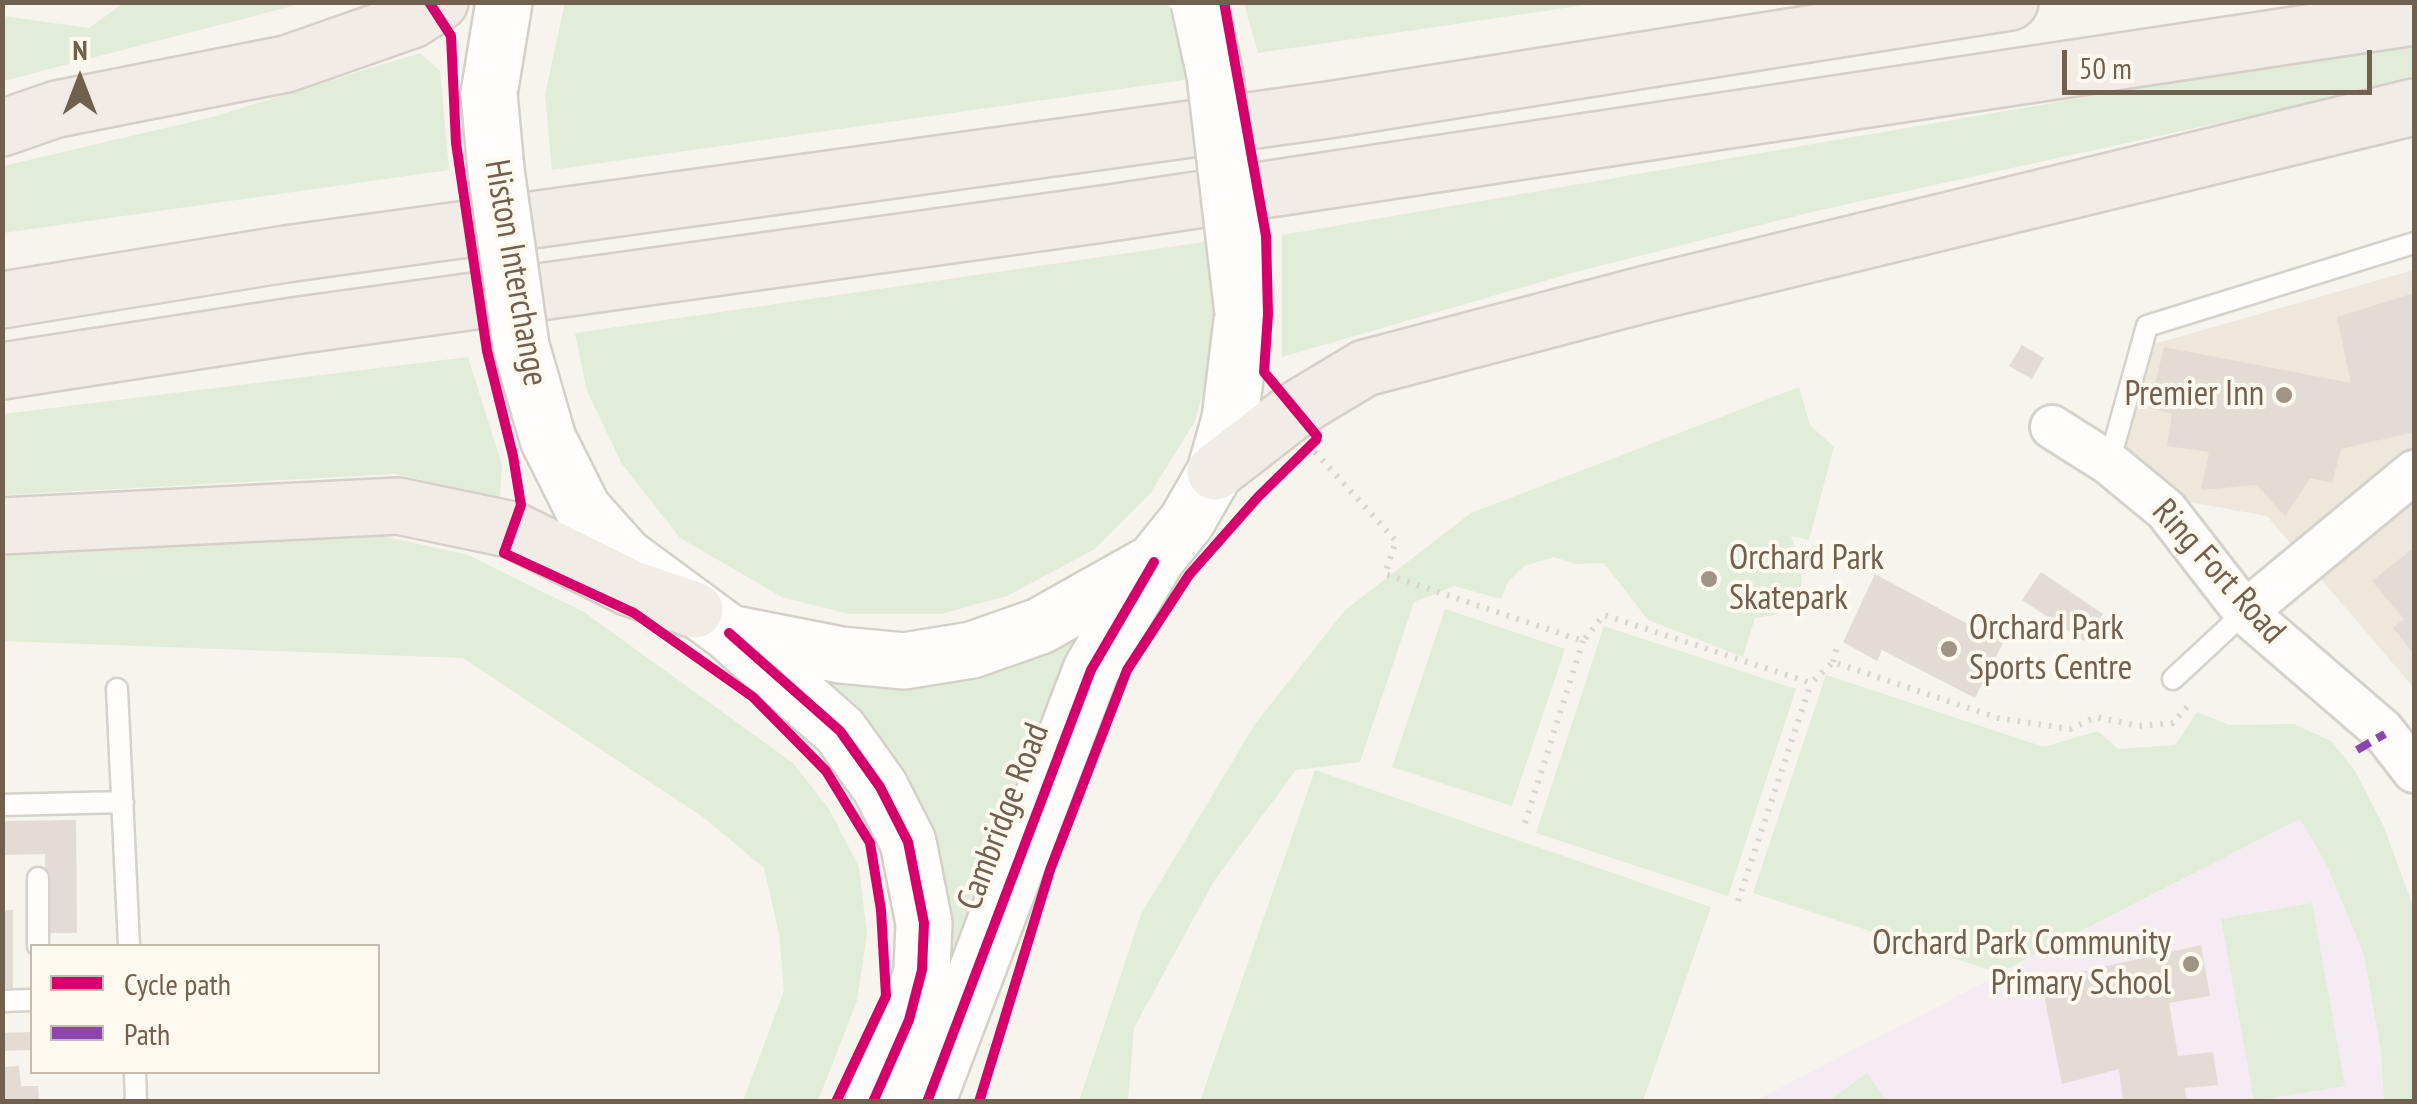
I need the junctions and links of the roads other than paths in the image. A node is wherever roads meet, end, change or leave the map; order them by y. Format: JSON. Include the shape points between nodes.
{"nodes":[{"id":1,"x":440,"y":2,"type":"edge"},
{"id":2,"x":504,"y":2,"type":"edge"},
{"id":3,"x":1199,"y":2,"type":"edge"},
{"id":4,"x":2010,"y":2,"type":"edge"},
{"id":5,"x":2414,"y":16,"type":"edge"},
{"id":6,"x":2414,"y":107,"type":"edge"},
{"id":7,"x":2,"y":128,"type":"edge"},
{"id":8,"x":2414,"y":243,"type":"edge"},
{"id":9,"x":2,"y":300,"type":"edge"},
{"id":10,"x":2,"y":371,"type":"edge"},
{"id":11,"x":2052,"y":428,"type":"dead end"},
{"id":12,"x":2109,"y":462,"type":"junction"},
{"id":13,"x":1215,"y":472,"type":"junction"},
{"id":14,"x":2414,"y":472,"type":"edge"},
{"id":15,"x":2,"y":526,"type":"edge"},
{"id":16,"x":1154,"y":562,"type":"junction"},
{"id":17,"x":2245,"y":612,"type":"junction"},
{"id":18,"x":712,"y":622,"type":"junction"},
{"id":19,"x":2173,"y":679,"type":"dead end"},
{"id":20,"x":117,"y":689,"type":"dead end"},
{"id":21,"x":2414,"y":772,"type":"edge"},
{"id":22,"x":123,"y":802,"type":"junction"},
{"id":23,"x":2,"y":805,"type":"edge"},
{"id":24,"x":38,"y":878,"type":"dead end"},
{"id":25,"x":38,"y":944,"type":"edge"},
{"id":26,"x":129,"y":944,"type":"edge"},
{"id":27,"x":30,"y":1000,"type":"edge"},
{"id":28,"x":2,"y":1001,"type":"edge"},
{"id":29,"x":134,"y":1074,"type":"edge"},
{"id":30,"x":136,"y":1102,"type":"edge"},
{"id":31,"x":872,"y":1102,"type":"edge"},
{"id":32,"x":926,"y":1102,"type":"edge"}],
"edges":[{"from":1,"to":7,"type":"highway","via":[[412,20],[286,64],[58,109]]},
{"from":2,"to":18,"type":"main road","name":"Histon Interchange","bridge":true,"via":[[489,94],[496,170],[521,346],[548,439],[583,509],[626,558]]},
{"from":3,"to":13,"type":"main road","name":"Histon Interchange","bridge":true,"via":[[1243,312],[1233,402]]},
{"from":4,"to":9,"type":"highway","via":[[1328,110],[286,254]]},
{"from":5,"to":10,"type":"highway"},
{"from":6,"to":13,"type":"highway","via":[[1365,368],[1301,439]]},
{"from":8,"to":12,"type":"lane","via":[[2147,326]]},
{"from":11,"to":12,"type":"street","name":"Ring Fort Road"},
{"from":12,"to":17,"type":"street","name":"Ring Fort Road","via":[[2166,510]]},
{"from":13,"to":16,"type":"main road","name":"Histon Interchange"},
{"from":14,"to":17,"type":"street"},
{"from":15,"to":18,"type":"highway","via":[[398,506],[513,530]]},
{"from":16,"to":18,"type":"main road","name":"Histon Interchange","via":[[1040,626],[972,650],[904,661],[841,655]]},
{"from":16,"to":32,"type":"main road","name":"Cambridge Road","via":[[1091,670]]},
{"from":17,"to":19,"type":"lane"},
{"from":17,"to":21,"type":"street","name":"Ring Fort Road","via":[[2382,731]]},
{"from":18,"to":31,"type":"main road","name":"Cambridge Road","via":[[840,731],[880,786],[908,842],[924,924],[922,970],[909,1020]]},
{"from":20,"to":22,"type":"lane"},
{"from":22,"to":23,"type":"lane"},
{"from":22,"to":26,"type":"lane"},
{"from":24,"to":25,"type":"lane"},
{"from":27,"to":28,"type":"lane"},
{"from":29,"to":30,"type":"lane"}]}
